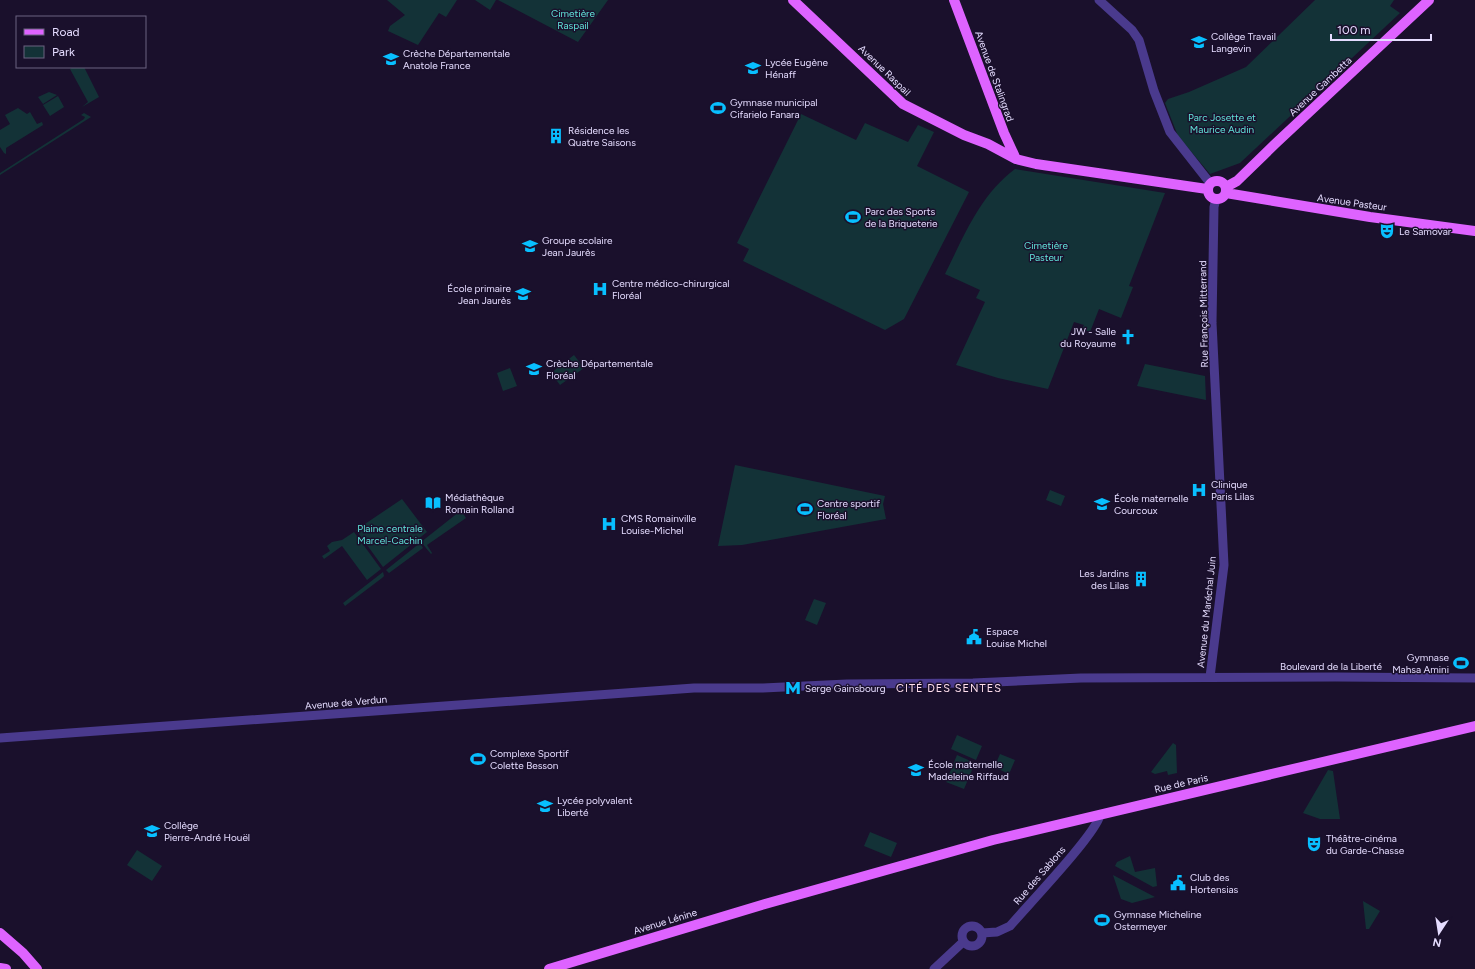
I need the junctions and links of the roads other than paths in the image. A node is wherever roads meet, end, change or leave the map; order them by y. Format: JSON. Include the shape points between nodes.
{"nodes":[{"id":1,"x":793,"y":0,"type":"edge"},
{"id":2,"x":954,"y":0,"type":"edge"},
{"id":3,"x":1099,"y":0,"type":"edge"},
{"id":4,"x":1429,"y":0,"type":"edge"},
{"id":5,"x":1016,"y":159,"type":"junction"},
{"id":6,"x":1209,"y":186,"type":"junction"},
{"id":7,"x":1226,"y":190,"type":"junction"},
{"id":8,"x":1216,"y":199,"type":"junction"},
{"id":9,"x":1475,"y":231,"type":"edge"},
{"id":10,"x":1217,"y":429,"type":"joint"},
{"id":11,"x":1210,"y":677,"type":"junction"},
{"id":12,"x":1475,"y":678,"type":"edge"},
{"id":13,"x":878,"y":684,"type":"joint"},
{"id":14,"x":1475,"y":726,"type":"edge"},
{"id":15,"x":0,"y":738,"type":"edge"},
{"id":16,"x":1100,"y":815,"type":"junction"},
{"id":17,"x":893,"y":868,"type":"joint"},
{"id":18,"x":0,"y":933,"type":"edge"},
{"id":19,"x":982,"y":933,"type":"junction"},
{"id":20,"x":963,"y":942,"type":"junction"},
{"id":21,"x":0,"y":968,"type":"edge"},
{"id":22,"x":6,"y":969,"type":"edge"},
{"id":23,"x":37,"y":969,"type":"edge"},
{"id":24,"x":548,"y":969,"type":"edge"},
{"id":25,"x":934,"y":969,"type":"edge"}],
"edges":[{"from":1,"to":5,"type":"main road","name":"Avenue Raspail","via":[[902,104]]},
{"from":2,"to":5,"type":"main road","name":"Avenue de Stalingrad"},
{"from":3,"to":6,"type":"street","via":[[1132,30],[1139,40],[1154,91],[1170,132]]},
{"from":4,"to":7,"type":"main road","name":"Avenue Gambetta"},
{"from":5,"to":6,"type":"main road","via":[[1050,166]]},
{"from":6,"to":7,"type":"main road","via":[[1218,180],[1223,182]]},
{"from":6,"to":8,"type":"main road","via":[[1209,195]]},
{"from":7,"to":8,"type":"main road","via":[[1222,198]]},
{"from":7,"to":9,"type":"main road","name":"Avenue Pasteur","via":[[1370,217]]},
{"from":8,"to":10,"type":"street","name":"Rue François Mitterrand","via":[[1212,323]]},
{"from":10,"to":11,"type":"street","name":"Avenue du Maréchal Juin","via":[[1224,565]]},
{"from":11,"to":12,"type":"street","name":"Boulevard de la Liberté"},
{"from":11,"to":13,"type":"street","name":"Boulevard de la Liberté"},
{"from":13,"to":15,"type":"street","name":"Avenue de Verdun","via":[[694,688]]},
{"from":14,"to":16,"type":"main road","name":"Rue de Paris"},
{"from":16,"to":17,"type":"main road","name":"Rue de Paris","via":[[993,840]]},
{"from":16,"to":19,"type":"street","name":"Rue des Sablons","via":[[1099,821],[1078,848],[1010,926],[997,932]]},
{"from":17,"to":24,"type":"main road","name":"Avenue Lénine"},
{"from":18,"to":23,"type":"main road","via":[[23,952]]},
{"from":19,"to":20,"type":"street","via":[[981,940],[976,945],[969,946]]},
{"from":19,"to":20,"type":"street","via":[[977,927],[969,926],[962,933]]},
{"from":20,"to":25,"type":"street"},
{"from":21,"to":22,"type":"main road"}]}
